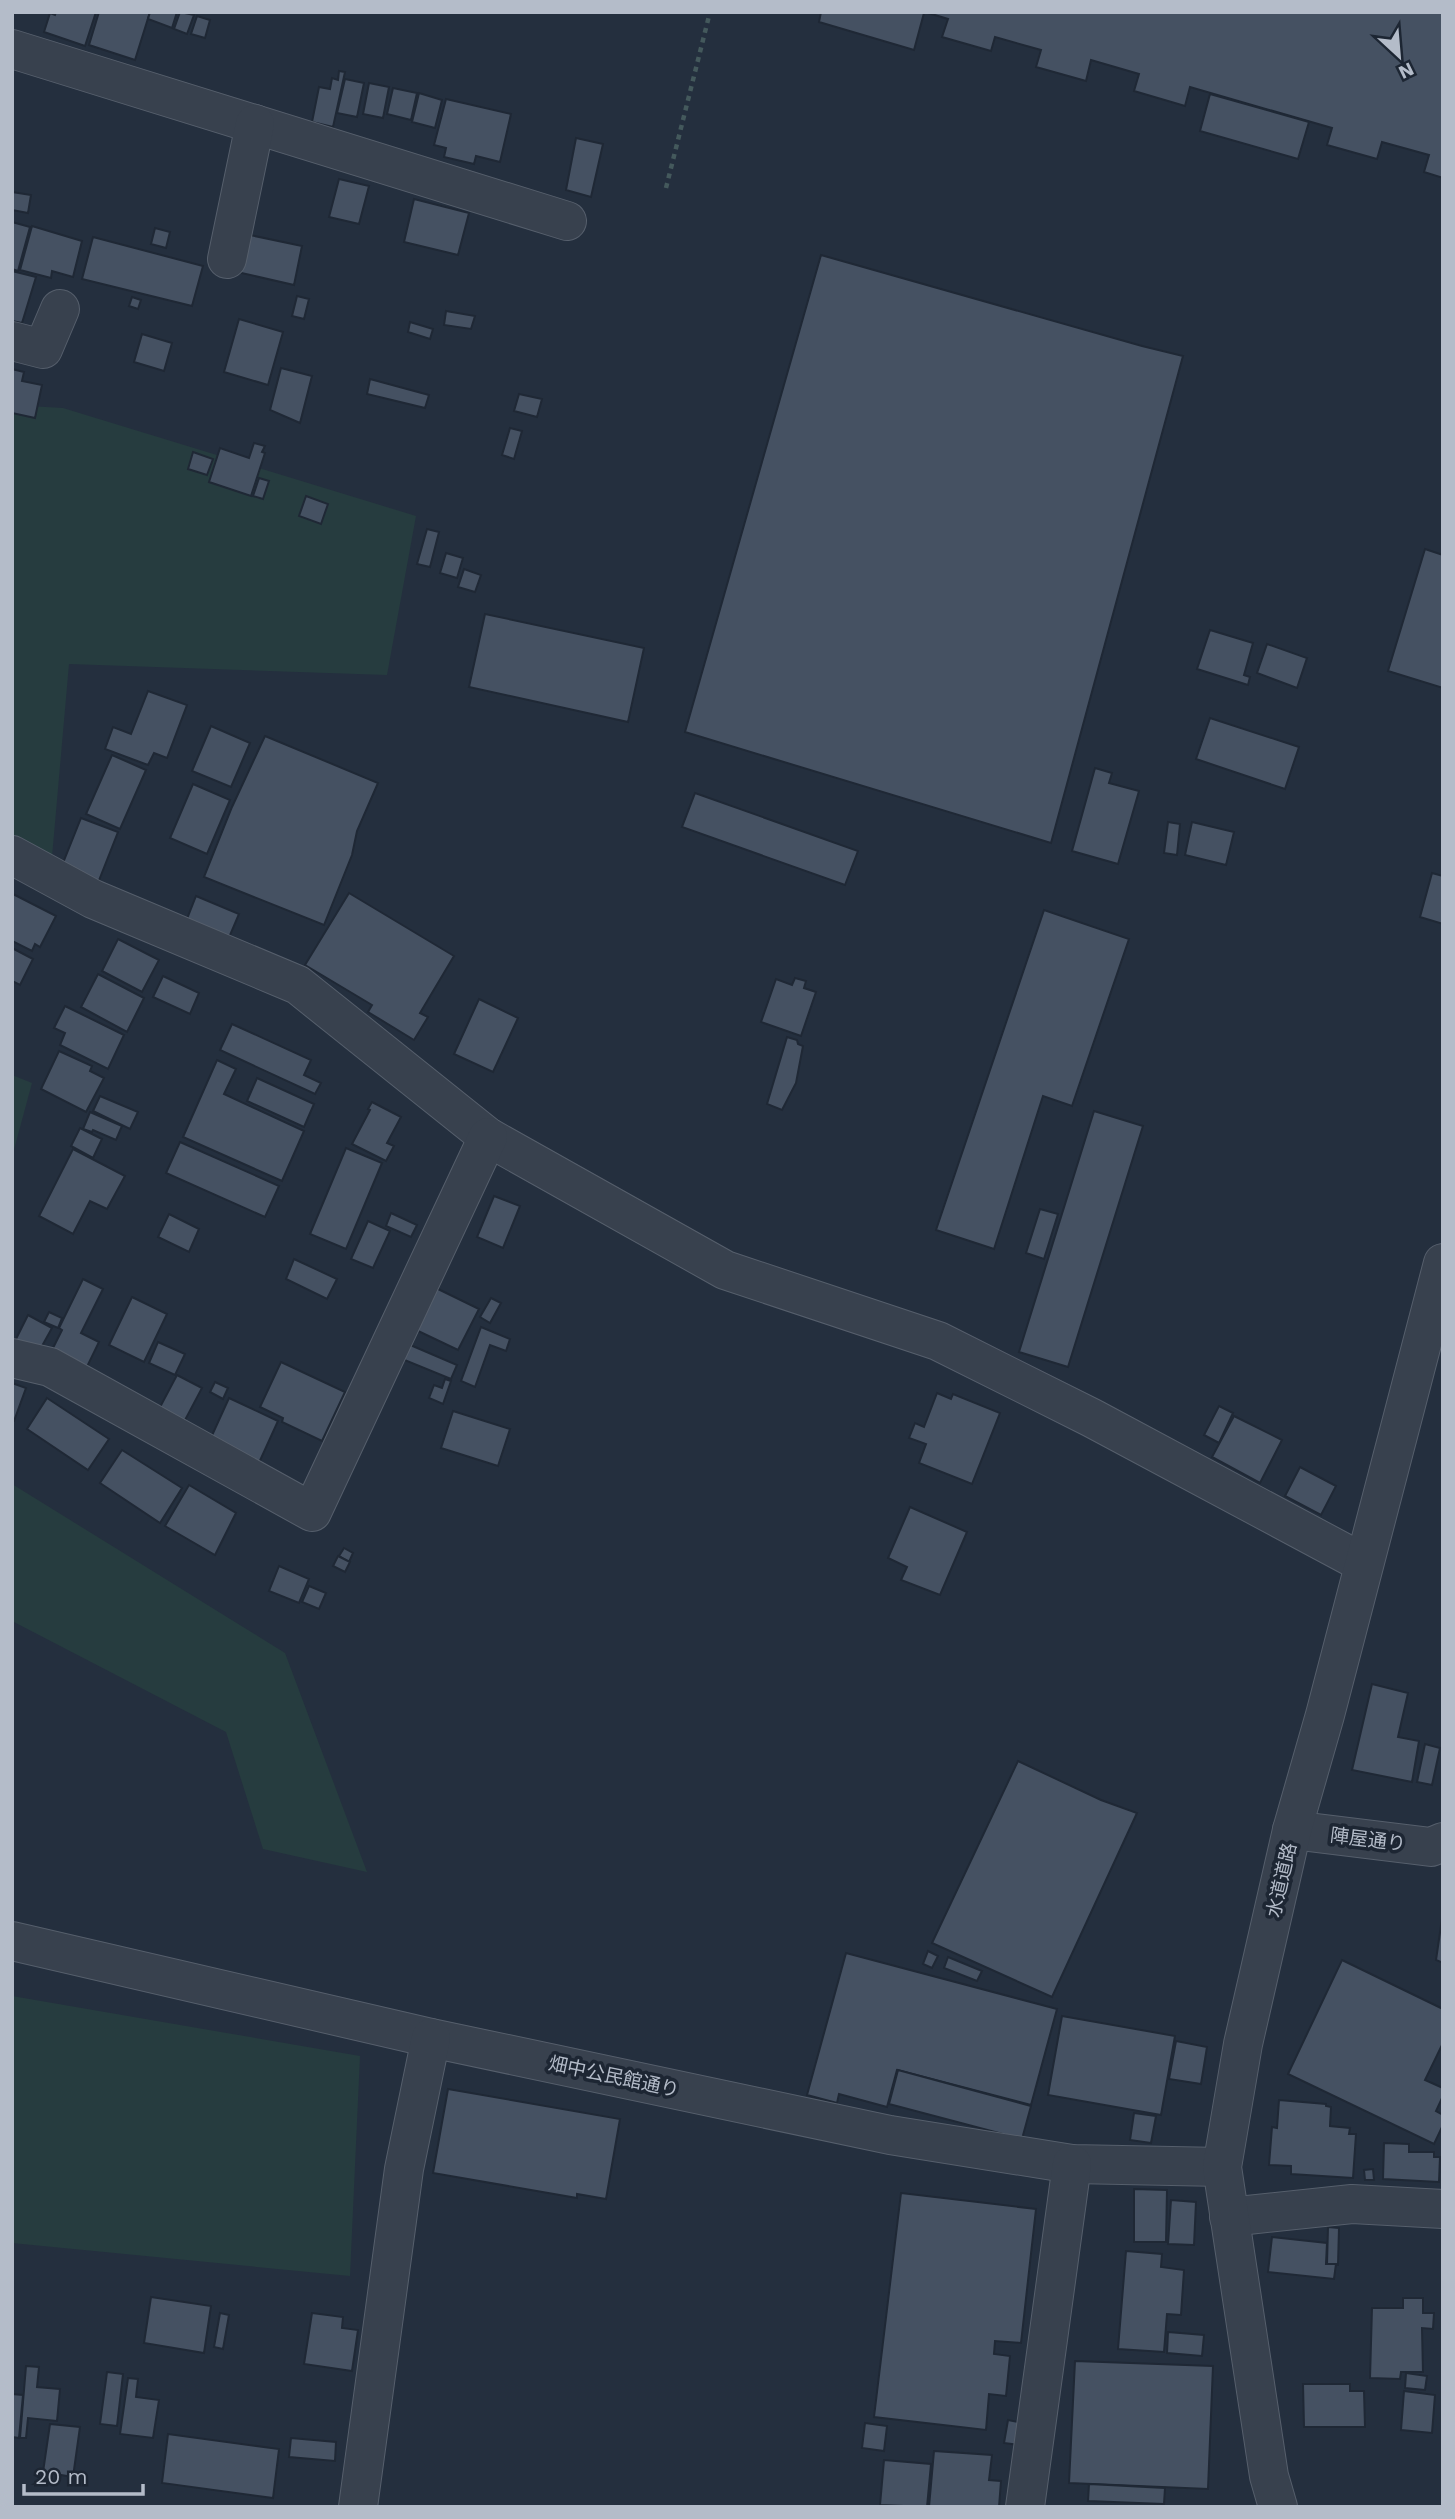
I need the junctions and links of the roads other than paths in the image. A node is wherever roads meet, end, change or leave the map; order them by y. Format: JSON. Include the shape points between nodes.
{"nodes":[{"id":1,"x":12,"y":49,"type":"edge"},
{"id":2,"x":255,"y":124,"type":"junction"},
{"id":3,"x":567,"y":221,"type":"dead end"},
{"id":4,"x":227,"y":259,"type":"dead end"},
{"id":5,"x":60,"y":309,"type":"dead end"},
{"id":6,"x":12,"y":341,"type":"edge"},
{"id":7,"x":12,"y":855,"type":"edge"},
{"id":8,"x":488,"y":1137,"type":"junction"},
{"id":9,"x":1443,"y":1263,"type":"edge"},
{"id":10,"x":12,"y":1358,"type":"edge"},
{"id":11,"x":1363,"y":1563,"type":"junction"},
{"id":12,"x":1292,"y":1830,"type":"junction"},
{"id":13,"x":1443,"y":1842,"type":"edge"},
{"id":14,"x":12,"y":1941,"type":"edge"},
{"id":15,"x":431,"y":2038,"type":"junction"},
{"id":16,"x":1072,"y":2164,"type":"junction"},
{"id":17,"x":1222,"y":2167,"type":"junction"},
{"id":18,"x":1443,"y":2209,"type":"edge"},
{"id":19,"x":1229,"y":2217,"type":"junction"},
{"id":20,"x":358,"y":2507,"type":"edge"},
{"id":21,"x":1025,"y":2507,"type":"edge"},
{"id":22,"x":1278,"y":2507,"type":"edge"}],
"edges":[{"from":1,"to":2,"type":"street"},
{"from":2,"to":3,"type":"street"},
{"from":2,"to":4,"type":"street"},
{"from":5,"to":6,"type":"street","via":[[43,349]]},
{"from":7,"to":8,"type":"street","via":[[93,899],[298,985]]},
{"from":8,"to":10,"type":"street","via":[[312,1512],[50,1367]]},
{"from":8,"to":11,"type":"street","via":[[725,1270],[938,1340]]},
{"from":9,"to":11,"type":"street","name":"水道道路"},
{"from":11,"to":12,"type":"street","name":"水道道路"},
{"from":12,"to":13,"type":"street","name":"陣屋通り","via":[[1431,1847]]},
{"from":12,"to":17,"type":"street","name":"水道道路","via":[[1243,2044]]},
{"from":14,"to":15,"type":"street","name":"畑中公民館通り"},
{"from":15,"to":16,"type":"street","name":"畑中公民館通り","via":[[890,2135]]},
{"from":15,"to":20,"type":"street","via":[[404,2169]]},
{"from":16,"to":17,"type":"street","name":"畑中公民館通り"},
{"from":16,"to":21,"type":"street"},
{"from":17,"to":19,"type":"street","name":"水道道路"},
{"from":18,"to":19,"type":"street","via":[[1352,2204]]},
{"from":19,"to":22,"type":"street","name":"水道道路","via":[[1269,2476]]}]}
